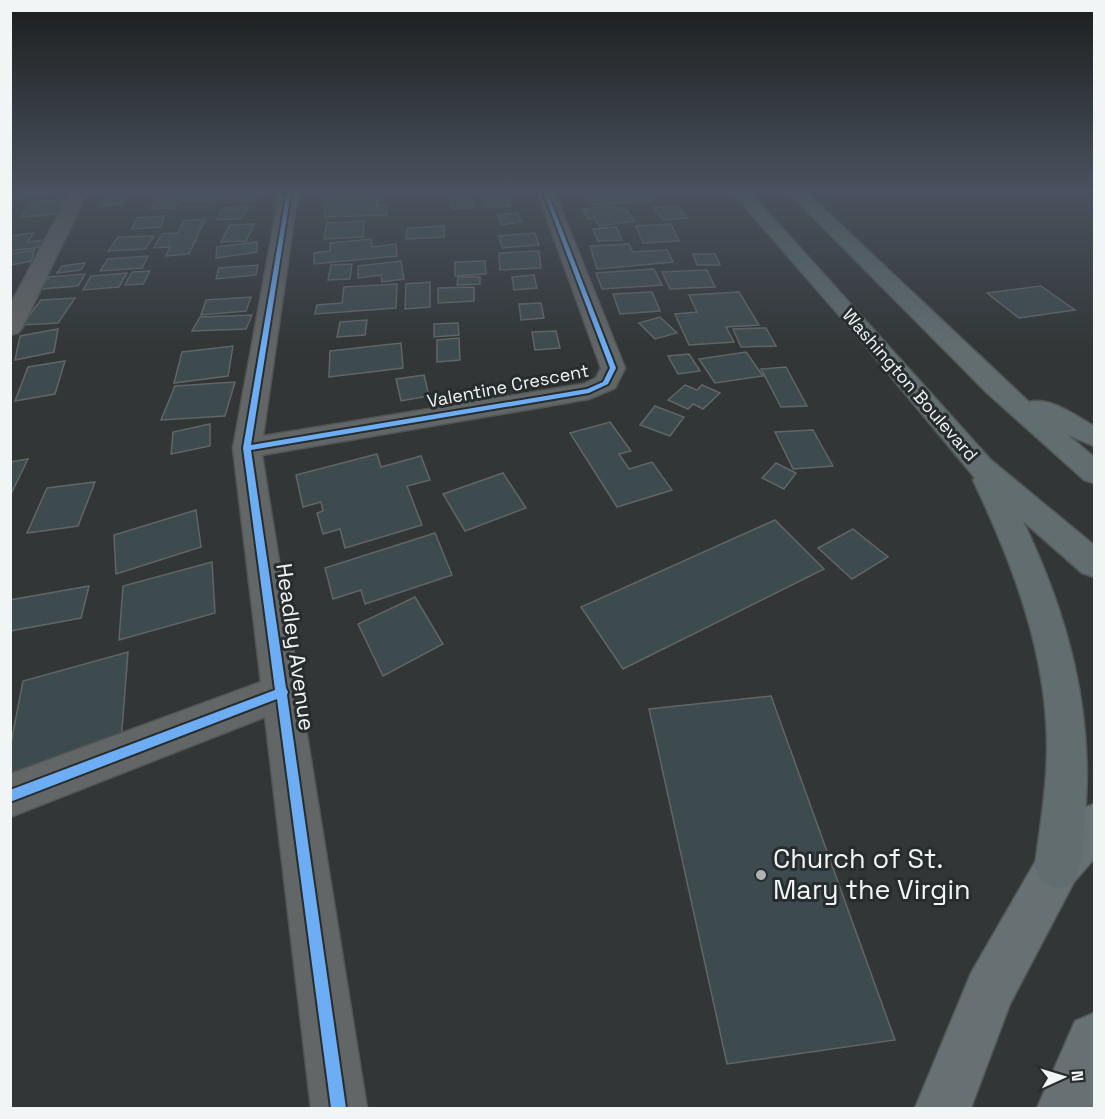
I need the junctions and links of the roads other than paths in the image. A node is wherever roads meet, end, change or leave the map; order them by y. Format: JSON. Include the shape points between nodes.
{"nodes":[{"id":1,"x":53,"y":243,"type":"edge"},
{"id":2,"x":281,"y":243,"type":"edge"},
{"id":3,"x":565,"y":243,"type":"edge"},
{"id":4,"x":786,"y":243,"type":"edge"},
{"id":5,"x":849,"y":243,"type":"edge"},
{"id":6,"x":10,"y":328,"type":"edge"},
{"id":7,"x":996,"y":387,"type":"junction"},
{"id":8,"x":1095,"y":437,"type":"edge"},
{"id":9,"x":248,"y":448,"type":"junction"},
{"id":10,"x":981,"y":467,"type":"junction"},
{"id":11,"x":1095,"y":473,"type":"edge"},
{"id":12,"x":1095,"y":564,"type":"edge"},
{"id":13,"x":283,"y":692,"type":"junction"},
{"id":14,"x":10,"y":796,"type":"edge"},
{"id":15,"x":1095,"y":826,"type":"edge"},
{"id":16,"x":1058,"y":866,"type":"junction"},
{"id":17,"x":1095,"y":1041,"type":"edge"},
{"id":18,"x":339,"y":1108,"type":"edge"},
{"id":19,"x":943,"y":1108,"type":"edge"},
{"id":20,"x":1065,"y":1108,"type":"edge"}],
"edges":[{"from":1,"to":6,"type":"street"},
{"from":2,"to":9,"type":"street","name":"Headley Avenue"},
{"from":3,"to":9,"type":"street","name":"Valentine Crescent","via":[[613,368],[606,382],[589,391]]},
{"from":4,"to":10,"type":"highway","name":"Washington Boulevard"},
{"from":5,"to":7,"type":"highway"},
{"from":7,"to":8,"type":"highway"},
{"from":7,"to":11,"type":"highway"},
{"from":9,"to":13,"type":"street","name":"Headley Avenue"},
{"from":10,"to":12,"type":"highway","name":"Washington Boulevard"},
{"from":10,"to":16,"type":"highway","via":[[1014,530],[1045,617],[1060,684],[1067,732],[1067,771]]},
{"from":13,"to":14,"type":"street"},
{"from":13,"to":18,"type":"street","name":"Headley Avenue"},
{"from":15,"to":16,"type":"main road"},
{"from":16,"to":19,"type":"main road","via":[[989,991]]},
{"from":17,"to":20,"type":"main road"}]}
